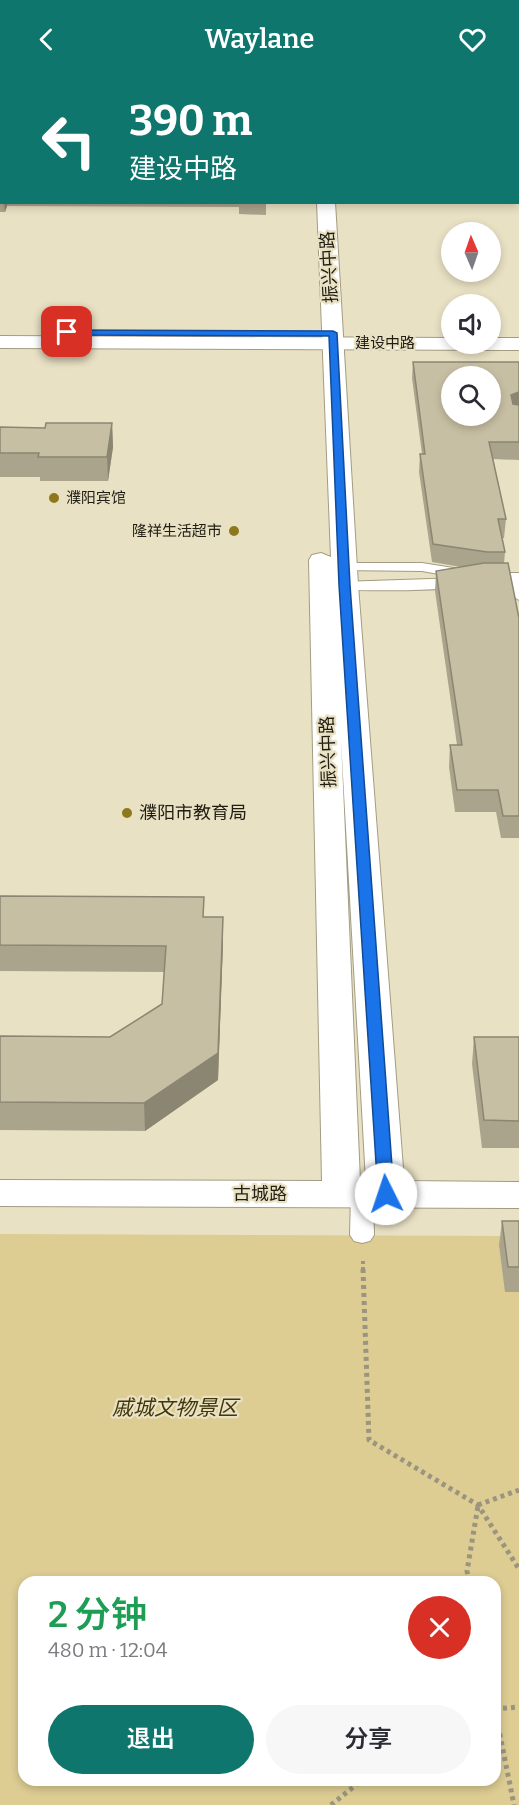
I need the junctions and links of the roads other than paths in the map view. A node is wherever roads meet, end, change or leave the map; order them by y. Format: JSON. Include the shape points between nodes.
{"nodes":[{"id":1,"x":308,"y":204,"type":"edge"},
{"id":2,"x":326,"y":204,"type":"edge"},
{"id":3,"x":310,"y":250,"type":"dead end"},
{"id":4,"x":0,"y":332,"type":"edge"},
{"id":5,"x":441,"y":333,"type":"edge"},
{"id":6,"x":501,"y":334,"type":"edge"},
{"id":7,"x":519,"y":334,"type":"edge"},
{"id":8,"x":321,"y":335,"type":"junction"},
{"id":9,"x":0,"y":342,"type":"edge"},
{"id":10,"x":519,"y":344,"type":"edge"},
{"id":11,"x":345,"y":576,"type":"junction"},
{"id":12,"x":517,"y":577,"type":"edge"},
{"id":13,"x":519,"y":595,"type":"edge"},
{"id":14,"x":0,"y":1192,"type":"edge"},
{"id":15,"x":363,"y":1194,"type":"junction"},
{"id":16,"x":519,"y":1195,"type":"edge"},
{"id":17,"x":362,"y":1235,"type":"road end"}],
"edges":[{"from":1,"to":3,"type":"street","name":"振兴中路"},
{"from":2,"to":8,"type":"street","name":"振兴中路"},
{"from":4,"to":8,"type":"street","name":"建设中路"},
{"from":5,"to":8,"type":"street","name":"建设中路"},
{"from":6,"to":7,"type":"street"},
{"from":8,"to":9,"type":"street","name":"建设中路"},
{"from":8,"to":10,"type":"street","name":"建设中路"},
{"from":8,"to":11,"type":"street","name":"振兴中路"},
{"from":8,"to":15,"type":"street","name":"振兴中路"},
{"from":11,"to":12,"type":"lane","via":[[446,584],[484,577]]},
{"from":11,"to":15,"type":"street","name":"振兴中路"},
{"from":12,"to":13,"type":"lane"},
{"from":14,"to":15,"type":"street","name":"古城路"},
{"from":15,"to":16,"type":"street","name":"古城路"},
{"from":15,"to":17,"type":"lane"}]}
